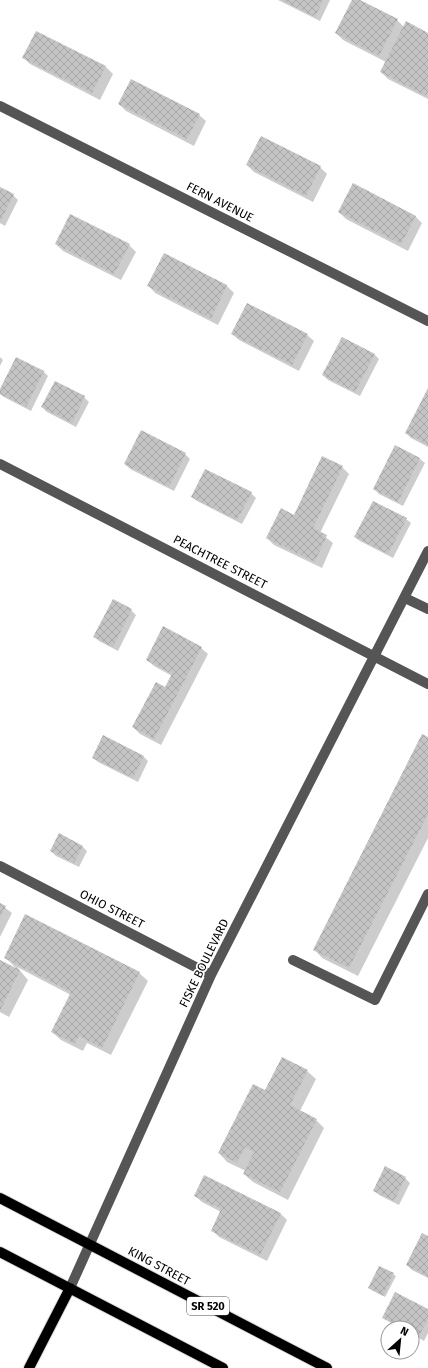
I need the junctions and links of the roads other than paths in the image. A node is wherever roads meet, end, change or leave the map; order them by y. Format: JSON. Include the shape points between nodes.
{"nodes":[{"id":1,"x":0,"y":106,"type":"edge"},
{"id":2,"x":428,"y":321,"type":"edge"},
{"id":3,"x":0,"y":464,"type":"edge"},
{"id":4,"x":428,"y":551,"type":"edge"},
{"id":5,"x":404,"y":598,"type":"junction"},
{"id":6,"x":428,"y":609,"type":"edge"},
{"id":7,"x":376,"y":656,"type":"junction"},
{"id":8,"x":428,"y":684,"type":"edge"},
{"id":9,"x":0,"y":866,"type":"edge"},
{"id":10,"x":428,"y":894,"type":"edge"},
{"id":11,"x":293,"y":960,"type":"dead end"},
{"id":12,"x":211,"y":975,"type":"junction"},
{"id":13,"x":0,"y":1198,"type":"edge"},
{"id":14,"x":89,"y":1245,"type":"junction"},
{"id":15,"x":0,"y":1252,"type":"edge"},
{"id":16,"x":70,"y":1288,"type":"junction"},
{"id":17,"x":29,"y":1368,"type":"edge"},
{"id":18,"x":223,"y":1368,"type":"edge"},
{"id":19,"x":327,"y":1368,"type":"edge"}],
"edges":[{"from":1,"to":2,"type":"street","name":"FERN AVENUE"},
{"from":3,"to":7,"type":"street","name":"PEACHTREE STREET"},
{"from":4,"to":5,"type":"street","name":"FISKE BOULEVARD"},
{"from":5,"to":6,"type":"street"},
{"from":5,"to":7,"type":"street","name":"FISKE BOULEVARD"},
{"from":7,"to":8,"type":"street","name":"PEACHTREE STREET"},
{"from":7,"to":12,"type":"street","name":"FISKE BOULEVARD"},
{"from":9,"to":12,"type":"street","name":"OHIO STREET"},
{"from":10,"to":11,"type":"street","via":[[375,1000]]},
{"from":12,"to":14,"type":"street","name":"FISKE BOULEVARD"},
{"from":13,"to":14,"type":"main road","name":"KING STREET","number":"SR 520"},
{"from":14,"to":16,"type":"street","name":"FISKE BOULEVARD"},
{"from":14,"to":19,"type":"main road","name":"KING STREET","number":"SR 520"},
{"from":15,"to":16,"type":"main road"},
{"from":16,"to":17,"type":"main road"},
{"from":16,"to":18,"type":"main road"}]}
